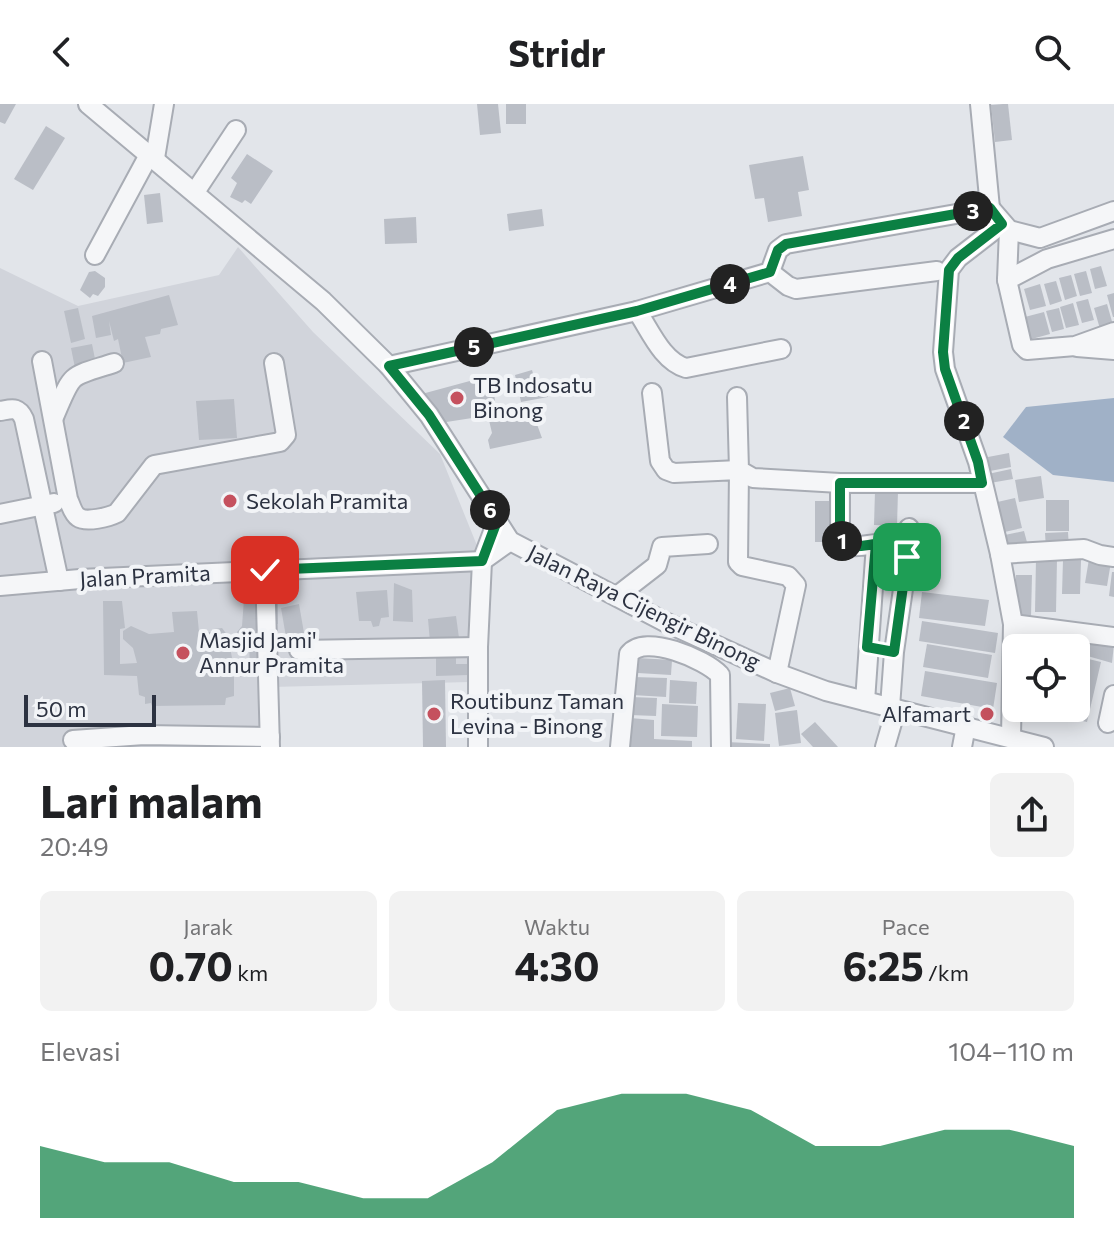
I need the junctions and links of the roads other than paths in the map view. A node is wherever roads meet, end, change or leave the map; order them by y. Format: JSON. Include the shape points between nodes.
{"nodes":[{"id":1,"x":88,"y":104,"type":"edge"},
{"id":2,"x":164,"y":104,"type":"edge"},
{"id":3,"x":980,"y":104,"type":"edge"},
{"id":4,"x":236,"y":130,"type":"dead end"},
{"id":5,"x":152,"y":156,"type":"junction"},
{"id":6,"x":195,"y":192,"type":"junction"},
{"id":7,"x":990,"y":208,"type":"junction"},
{"id":8,"x":1114,"y":211,"type":"edge"},
{"id":9,"x":1006,"y":227,"type":"junction"},
{"id":10,"x":1040,"y":238,"type":"junction"},
{"id":11,"x":1114,"y":239,"type":"edge"},
{"id":12,"x":95,"y":255,"type":"dead end"},
{"id":13,"x":1047,"y":259,"type":"junction"},
{"id":14,"x":937,"y":271,"type":"dead end"},
{"id":15,"x":770,"y":272,"type":"junction"},
{"id":16,"x":1007,"y":280,"type":"junction"},
{"id":17,"x":637,"y":311,"type":"junction"},
{"id":18,"x":1114,"y":332,"type":"edge"},
{"id":19,"x":1075,"y":346,"type":"junction"},
{"id":20,"x":781,"y":349,"type":"dead end"},
{"id":21,"x":1114,"y":350,"type":"edge"},
{"id":22,"x":42,"y":361,"type":"dead end"},
{"id":23,"x":114,"y":363,"type":"dead end"},
{"id":24,"x":274,"y":363,"type":"dead end"},
{"id":25,"x":389,"y":366,"type":"junction"},
{"id":26,"x":652,"y":393,"type":"dead end"},
{"id":27,"x":737,"y":397,"type":"dead end"},
{"id":28,"x":0,"y":411,"type":"edge"},
{"id":29,"x":54,"y":417,"type":"junction"},
{"id":30,"x":739,"y":470,"type":"junction"},
{"id":31,"x":840,"y":483,"type":"junction"},
{"id":32,"x":982,"y":483,"type":"junction"},
{"id":33,"x":68,"y":499,"type":"junction"},
{"id":34,"x":42,"y":506,"type":"junction"},
{"id":35,"x":0,"y":514,"type":"edge"},
{"id":36,"x":497,"y":521,"type":"junction"},
{"id":37,"x":909,"y":528,"type":"dead end"},
{"id":38,"x":510,"y":541,"type":"junction"},
{"id":39,"x":708,"y":544,"type":"dead end"},
{"id":40,"x":1000,"y":554,"type":"junction"},
{"id":41,"x":1114,"y":557,"type":"edge"},
{"id":42,"x":482,"y":561,"type":"junction"},
{"id":43,"x":265,"y":570,"type":"junction"},
{"id":44,"x":59,"y":581,"type":"junction"},
{"id":45,"x":0,"y":586,"type":"edge"},
{"id":46,"x":617,"y":596,"type":"junction"},
{"id":47,"x":1013,"y":624,"type":"junction"},
{"id":48,"x":1114,"y":637,"type":"edge"},
{"id":49,"x":478,"y":647,"type":"junction"},
{"id":50,"x":867,"y":647,"type":"junction"},
{"id":51,"x":299,"y":650,"type":"dead end"},
{"id":52,"x":894,"y":652,"type":"junction"},
{"id":53,"x":777,"y":673,"type":"junction"},
{"id":54,"x":1114,"y":695,"type":"edge"},
{"id":55,"x":865,"y":701,"type":"junction"},
{"id":56,"x":893,"y":708,"type":"junction"},
{"id":57,"x":1108,"y":723,"type":"dead end"},
{"id":58,"x":966,"y":726,"type":"junction"},
{"id":59,"x":1011,"y":737,"type":"junction"},
{"id":60,"x":73,"y":740,"type":"dead end"},
{"id":61,"x":270,"y":742,"type":"edge"},
{"id":62,"x":478,"y":747,"type":"edge"},
{"id":63,"x":620,"y":747,"type":"edge"},
{"id":64,"x":721,"y":747,"type":"edge"},
{"id":65,"x":885,"y":747,"type":"edge"},
{"id":66,"x":962,"y":747,"type":"edge"},
{"id":67,"x":1044,"y":747,"type":"edge"}],
"edges":[{"from":1,"to":5,"type":"street","name":"Jalan Raya Cijengir Binong"},
{"from":2,"to":5,"type":"street"},
{"from":3,"to":7,"type":"street"},
{"from":4,"to":6,"type":"street"},
{"from":5,"to":6,"type":"street","name":"Jalan Raya Cijengir Binong"},
{"from":5,"to":12,"type":"street"},
{"from":6,"to":25,"type":"street","name":"Jalan Raya Cijengir Binong","via":[[323,301]]},
{"from":7,"to":9,"type":"street"},
{"from":7,"to":15,"type":"street","via":[[786,244]]},
{"from":8,"to":10,"type":"street"},
{"from":9,"to":10,"type":"street"},
{"from":9,"to":16,"type":"street"},
{"from":9,"to":32,"type":"street","via":[[958,258],[949,270],[945,369]]},
{"from":10,"to":13,"type":"street"},
{"from":11,"to":13,"type":"street"},
{"from":13,"to":16,"type":"street"},
{"from":14,"to":15,"type":"street","via":[[796,289]]},
{"from":15,"to":17,"type":"street"},
{"from":16,"to":19,"type":"street","via":[[1027,350]]},
{"from":17,"to":20,"type":"street","via":[[668,358],[686,368]]},
{"from":17,"to":25,"type":"street"},
{"from":18,"to":19,"type":"street"},
{"from":19,"to":21,"type":"street"},
{"from":22,"to":29,"type":"street"},
{"from":23,"to":29,"type":"street","via":[[78,373],[67,384]]},
{"from":24,"to":33,"type":"street","via":[[285,415],[286,435],[280,442],[154,465],[109,517],[78,518]]},
{"from":25,"to":36,"type":"street","name":"Jalan Raya Cijengir Binong","via":[[429,415]]},
{"from":26,"to":30,"type":"street","via":[[660,461],[666,470]]},
{"from":27,"to":30,"type":"street"},
{"from":28,"to":34,"type":"street","via":[[20,411]]},
{"from":29,"to":33,"type":"street"},
{"from":30,"to":31,"type":"street","via":[[753,478]]},
{"from":30,"to":53,"type":"street","via":[[738,562],[788,576],[796,585]]},
{"from":31,"to":32,"type":"street"},
{"from":31,"to":50,"type":"street","via":[[840,538],[848,546],[876,544]]},
{"from":32,"to":40,"type":"street"},
{"from":33,"to":34,"type":"street"},
{"from":34,"to":35,"type":"street"},
{"from":34,"to":44,"type":"street"},
{"from":36,"to":38,"type":"street","name":"Jalan Raya Cijengir Binong"},
{"from":36,"to":42,"type":"street"},
{"from":37,"to":52,"type":"street"},
{"from":38,"to":42,"type":"street"},
{"from":38,"to":46,"type":"street","name":"Jalan Raya Cijengir Binong"},
{"from":39,"to":46,"type":"street","via":[[662,547],[658,564]]},
{"from":40,"to":41,"type":"street","via":[[1084,549]]},
{"from":40,"to":47,"type":"street"},
{"from":42,"to":43,"type":"street","name":"Jalan Pramita"},
{"from":42,"to":49,"type":"street"},
{"from":43,"to":44,"type":"street","name":"Jalan Pramita"},
{"from":43,"to":61,"type":"street"},
{"from":44,"to":45,"type":"street","name":"Jalan Pramita"},
{"from":46,"to":53,"type":"street","name":"Jalan Raya Cijengir Binong"},
{"from":47,"to":48,"type":"street"},
{"from":47,"to":59,"type":"street"},
{"from":49,"to":51,"type":"street"},
{"from":49,"to":62,"type":"street"},
{"from":50,"to":52,"type":"street"},
{"from":50,"to":55,"type":"street"},
{"from":52,"to":56,"type":"street"},
{"from":53,"to":55,"type":"street","name":"Jalan Raya Cijengir Binong"},
{"from":54,"to":57,"type":"street"},
{"from":55,"to":56,"type":"street","name":"Jalan Raya Cijengir Binong"},
{"from":56,"to":58,"type":"street","name":"Jalan Raya Cijengir Binong"},
{"from":56,"to":65,"type":"street"},
{"from":58,"to":59,"type":"street","name":"Jalan Raya Cijengir Binong"},
{"from":58,"to":66,"type":"street"},
{"from":59,"to":67,"type":"street","name":"Jalan Raya Cijengir Binong"},
{"from":60,"to":61,"type":"street","via":[[135,735]]},
{"from":63,"to":64,"type":"street","via":[[629,654],[642,645],[682,653],[720,675]]}]}
